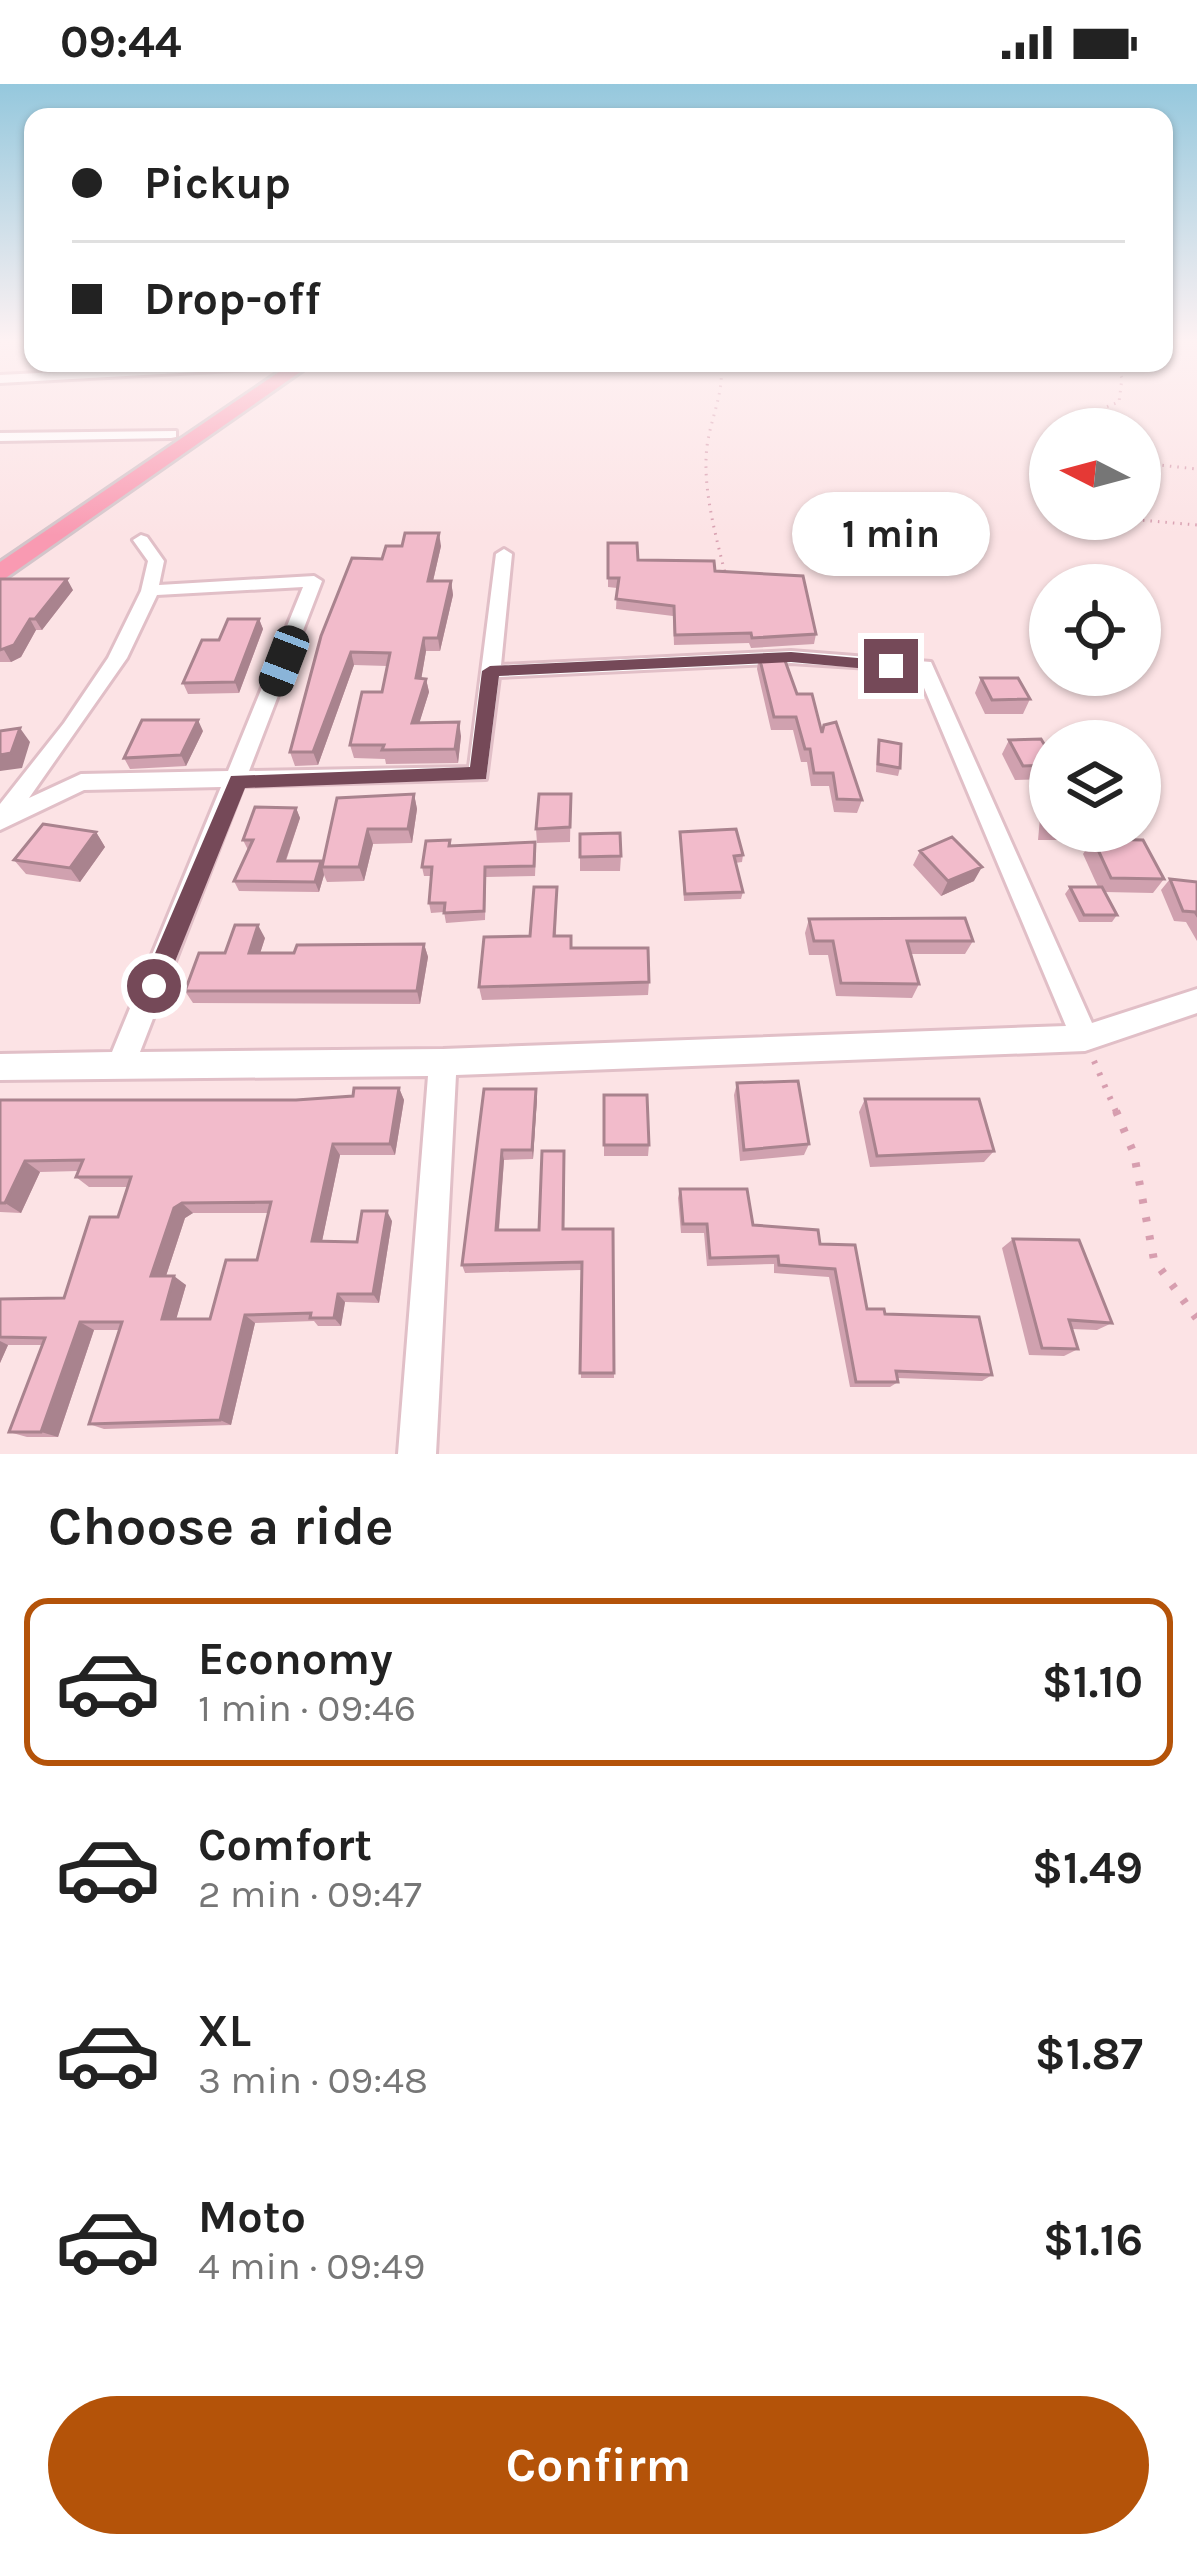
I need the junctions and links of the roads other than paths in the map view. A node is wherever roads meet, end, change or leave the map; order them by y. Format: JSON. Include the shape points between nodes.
{"nodes":[{"id":1,"x":215,"y":407,"type":"edge"},
{"id":2,"x":241,"y":407,"type":"edge"},
{"id":3,"x":171,"y":434,"type":"junction"},
{"id":4,"x":0,"y":437,"type":"edge"},
{"id":5,"x":141,"y":540,"type":"dead end"},
{"id":6,"x":0,"y":549,"type":"edge"},
{"id":7,"x":504,"y":554,"type":"dead end"},
{"id":8,"x":0,"y":574,"type":"edge"},
{"id":9,"x":154,"y":590,"type":"junction"},
{"id":10,"x":490,"y":671,"type":"junction"},
{"id":11,"x":238,"y":781,"type":"junction"},
{"id":12,"x":0,"y":821,"type":"edge"},
{"id":13,"x":1197,"y":1001,"type":"edge"},
{"id":14,"x":1084,"y":1038,"type":"junction"},
{"id":15,"x":443,"y":1062,"type":"junction"},
{"id":16,"x":0,"y":1067,"type":"edge"},
{"id":17,"x":120,"y":1068,"type":"junction"},
{"id":18,"x":417,"y":1454,"type":"edge"}],
"edges":[{"from":1,"to":3,"type":"highway"},
{"from":2,"to":8,"type":"highway"},
{"from":3,"to":4,"type":"street"},
{"from":3,"to":6,"type":"highway"},
{"from":5,"to":9,"type":"street","via":[[156,561]]},
{"from":7,"to":10,"type":"street"},
{"from":9,"to":11,"type":"street","via":[[314,581]]},
{"from":9,"to":12,"type":"street","via":[[103,680]]},
{"from":10,"to":11,"type":"street","via":[[479,774]]},
{"from":10,"to":14,"type":"street","via":[[791,657],[924,666]]},
{"from":11,"to":12,"type":"street","via":[[81,782]]},
{"from":11,"to":17,"type":"street"},
{"from":13,"to":14,"type":"street"},
{"from":14,"to":15,"type":"street"},
{"from":15,"to":17,"type":"street"},
{"from":15,"to":18,"type":"street"},
{"from":16,"to":17,"type":"street"}]}
